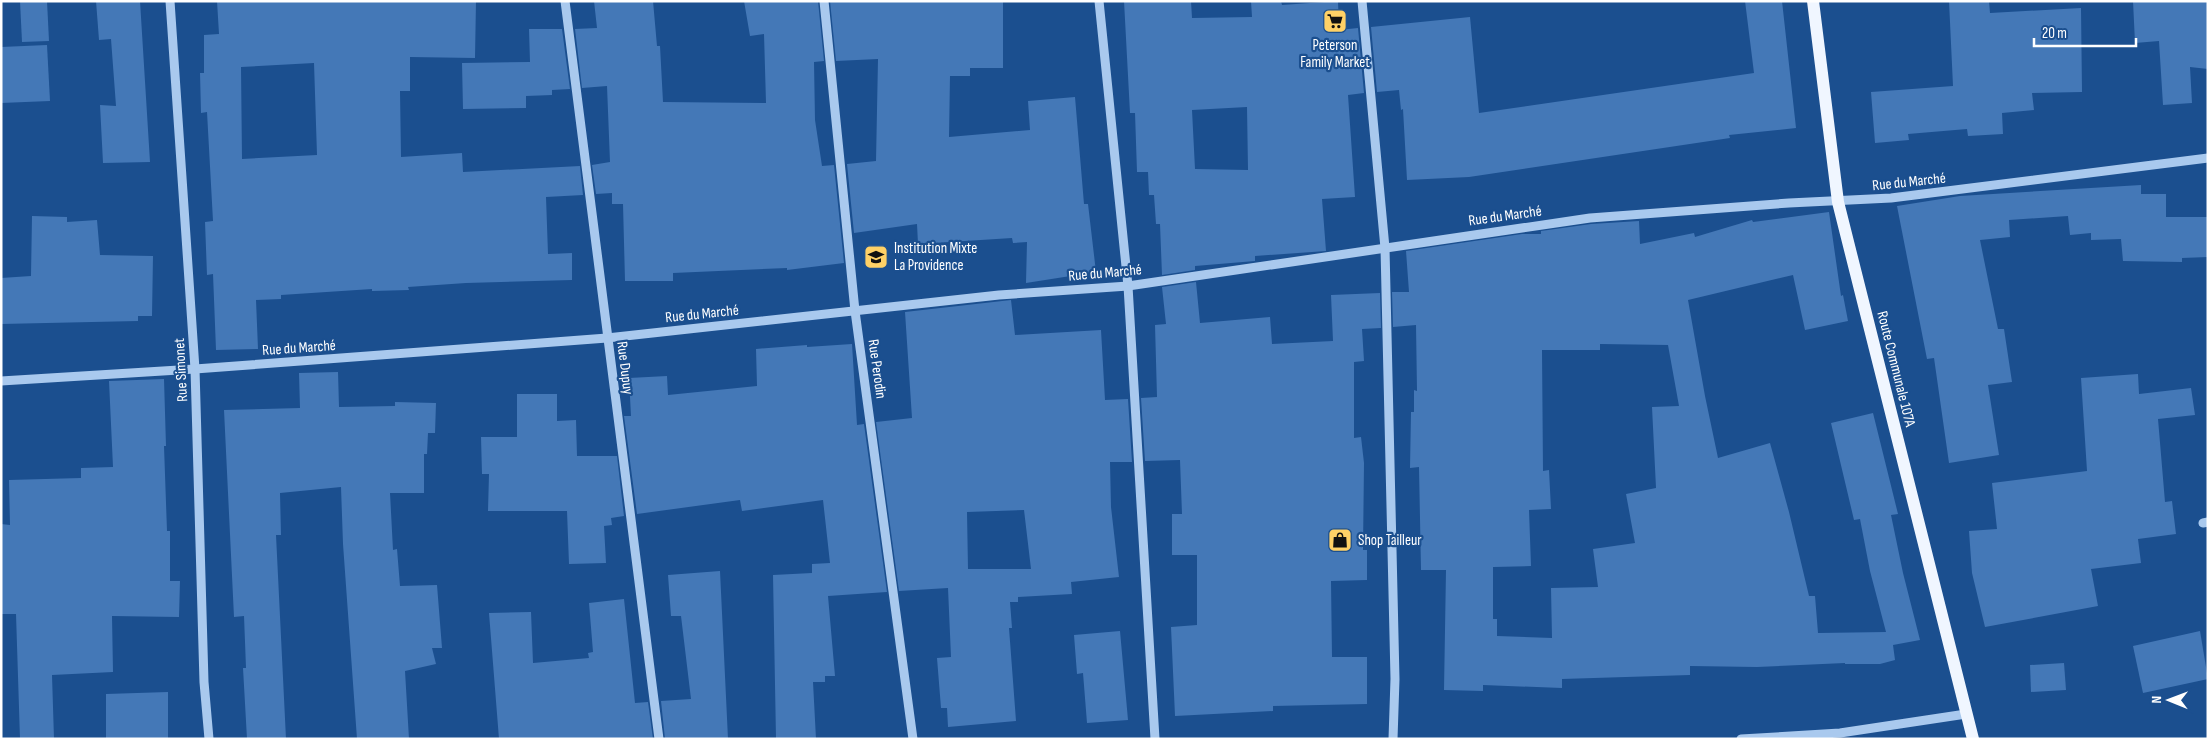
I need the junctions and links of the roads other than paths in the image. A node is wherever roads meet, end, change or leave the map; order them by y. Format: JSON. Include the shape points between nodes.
{"nodes":[{"id":1,"x":170,"y":1,"type":"edge"},
{"id":2,"x":564,"y":1,"type":"edge"},
{"id":3,"x":824,"y":1,"type":"edge"},
{"id":4,"x":1099,"y":1,"type":"edge"},
{"id":5,"x":1362,"y":1,"type":"edge"},
{"id":6,"x":1813,"y":1,"type":"edge"},
{"id":7,"x":2208,"y":158,"type":"edge"},
{"id":8,"x":1838,"y":202,"type":"junction"},
{"id":9,"x":1385,"y":248,"type":"junction"},
{"id":10,"x":1128,"y":286,"type":"junction"},
{"id":11,"x":855,"y":311,"type":"junction"},
{"id":12,"x":607,"y":338,"type":"junction"},
{"id":13,"x":195,"y":369,"type":"junction"},
{"id":14,"x":1,"y":381,"type":"edge"},
{"id":15,"x":1966,"y":714,"type":"junction"},
{"id":16,"x":209,"y":739,"type":"edge"},
{"id":17,"x":659,"y":739,"type":"edge"},
{"id":18,"x":913,"y":739,"type":"edge"},
{"id":19,"x":1155,"y":739,"type":"edge"},
{"id":20,"x":1393,"y":739,"type":"edge"},
{"id":21,"x":1741,"y":739,"type":"edge"},
{"id":22,"x":1973,"y":739,"type":"edge"}],
"edges":[{"from":1,"to":13,"type":"street","name":"Rue Simonet"},
{"from":2,"to":12,"type":"street","name":"Rue Dupuy"},
{"from":3,"to":11,"type":"street","name":"Rue Perodin"},
{"from":4,"to":10,"type":"street"},
{"from":5,"to":9,"type":"street"},
{"from":6,"to":8,"type":"main road","name":"Route Communale 107A"},
{"from":7,"to":8,"type":"street","name":"Rue du Marché","via":[[1944,193]]},
{"from":8,"to":9,"type":"street","name":"Rue du Marché","via":[[1590,218]]},
{"from":8,"to":15,"type":"main road","name":"Route Communale 107A"},
{"from":9,"to":10,"type":"street","name":"Rue du Marché"},
{"from":9,"to":20,"type":"street","via":[[1395,669]]},
{"from":10,"to":11,"type":"street","name":"Rue du Marché","via":[[999,295]]},
{"from":10,"to":19,"type":"street"},
{"from":11,"to":12,"type":"street","name":"Rue du Marché"},
{"from":11,"to":18,"type":"street","name":"Rue Perodin"},
{"from":12,"to":13,"type":"street","name":"Rue du Marché"},
{"from":12,"to":17,"type":"street","name":"Rue Dupuy"},
{"from":13,"to":14,"type":"street","name":"Rue du Marché"},
{"from":13,"to":16,"type":"street","name":"Rue Simonet","via":[[204,673]]},
{"from":15,"to":21,"type":"street","via":[[1840,733]]},
{"from":15,"to":22,"type":"main road","name":"Route Communale 107A"}]}
